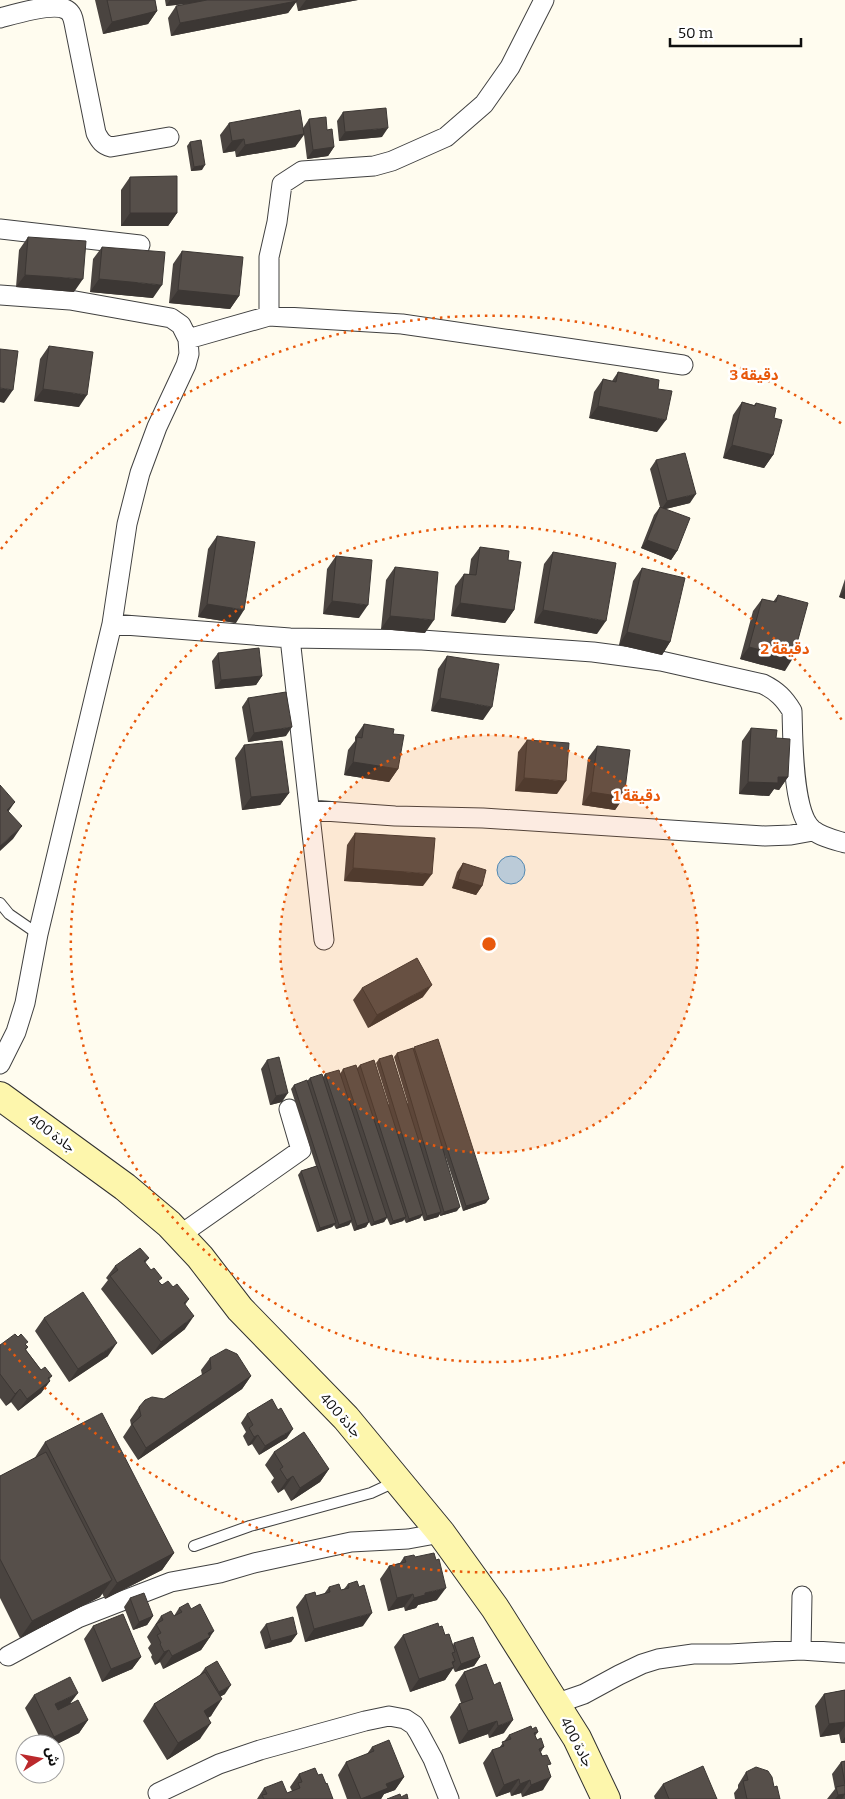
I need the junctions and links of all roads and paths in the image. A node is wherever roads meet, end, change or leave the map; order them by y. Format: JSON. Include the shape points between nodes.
{"nodes":[{"id":1,"x":544,"y":0,"type":"edge"},
{"id":2,"x":0,"y":18,"type":"edge"},
{"id":3,"x":169,"y":137,"type":"dead end"},
{"id":4,"x":0,"y":229,"type":"edge"},
{"id":5,"x":140,"y":245,"type":"dead end"},
{"id":6,"x":0,"y":295,"type":"edge"},
{"id":7,"x":269,"y":316,"type":"junction"},
{"id":8,"x":188,"y":339,"type":"junction"},
{"id":9,"x":683,"y":365,"type":"dead end"},
{"id":10,"x":112,"y":624,"type":"junction"},
{"id":11,"x":290,"y":638,"type":"junction"},
{"id":12,"x":310,"y":810,"type":"junction"},
{"id":13,"x":813,"y":831,"type":"junction"},
{"id":14,"x":845,"y":843,"type":"edge"},
{"id":15,"x":0,"y":903,"type":"edge"},
{"id":16,"x":38,"y":934,"type":"junction"},
{"id":17,"x":324,"y":940,"type":"dead end"},
{"id":18,"x":0,"y":1064,"type":"edge"},
{"id":19,"x":0,"y":1096,"type":"edge"},
{"id":20,"x":289,"y":1109,"type":"dead end"},
{"id":21,"x":180,"y":1235,"type":"junction"},
{"id":22,"x":398,"y":1481,"type":"junction"},
{"id":23,"x":441,"y":1533,"type":"junction"},
{"id":24,"x":194,"y":1546,"type":"dead end"},
{"id":25,"x":802,"y":1596,"type":"dead end"},
{"id":26,"x":801,"y":1650,"type":"junction"},
{"id":27,"x":845,"y":1653,"type":"edge"},
{"id":28,"x":8,"y":1656,"type":"dead end"},
{"id":29,"x":555,"y":1704,"type":"junction"},
{"id":30,"x":158,"y":1793,"type":"dead end"},
{"id":31,"x":449,"y":1799,"type":"edge"},
{"id":32,"x":606,"y":1799,"type":"edge"}],
"edges":[{"from":1,"to":7,"type":"street","via":[[510,67],[484,104],[446,136],[392,161],[374,166],[302,171],[282,184],[269,257]]},
{"from":2,"to":3,"type":"street","via":[[54,7],[68,10],[72,14],[99,140],[112,147]]},
{"from":4,"to":5,"type":"street"},
{"from":6,"to":8,"type":"street","via":[[70,300],[171,318],[181,325]]},
{"from":7,"to":8,"type":"street"},
{"from":7,"to":9,"type":"street","via":[[402,324]]},
{"from":8,"to":10,"type":"street","via":[[186,364],[140,473],[127,524]]},
{"from":10,"to":11,"type":"street"},
{"from":10,"to":16,"type":"street"},
{"from":11,"to":12,"type":"street"},
{"from":11,"to":13,"type":"street","via":[[422,640],[593,652],[661,661],[763,684],[776,691],[792,711],[797,796],[804,818]]},
{"from":12,"to":13,"type":"street","via":[[765,836]]},
{"from":12,"to":17,"type":"street"},
{"from":13,"to":14,"type":"street"},
{"from":15,"to":16,"type":"lane","via":[[9,914]]},
{"from":16,"to":18,"type":"street","via":[[20,1019]]},
{"from":19,"to":21,"type":"main road","name":"جادة 400","via":[[125,1187]]},
{"from":20,"to":21,"type":"street","via":[[301,1150]]},
{"from":21,"to":22,"type":"main road","name":"جادة 400","via":[[240,1309],[346,1418]]},
{"from":22,"to":23,"type":"main road","name":"جادة 400"},
{"from":22,"to":24,"type":"lane","via":[[371,1493],[250,1526]]},
{"from":23,"to":28,"type":"street","via":[[408,1539],[351,1542],[172,1582],[78,1618]]},
{"from":23,"to":29,"type":"main road","name":"جادة 400","via":[[495,1608]]},
{"from":25,"to":26,"type":"street"},
{"from":26,"to":27,"type":"street"},
{"from":26,"to":29,"type":"street","via":[[693,1654],[658,1659]]},
{"from":29,"to":32,"type":"main road","name":"جادة 400","via":[[577,1738]]},
{"from":30,"to":31,"type":"street","via":[[227,1761],[389,1716],[405,1718],[420,1733]]}]}
